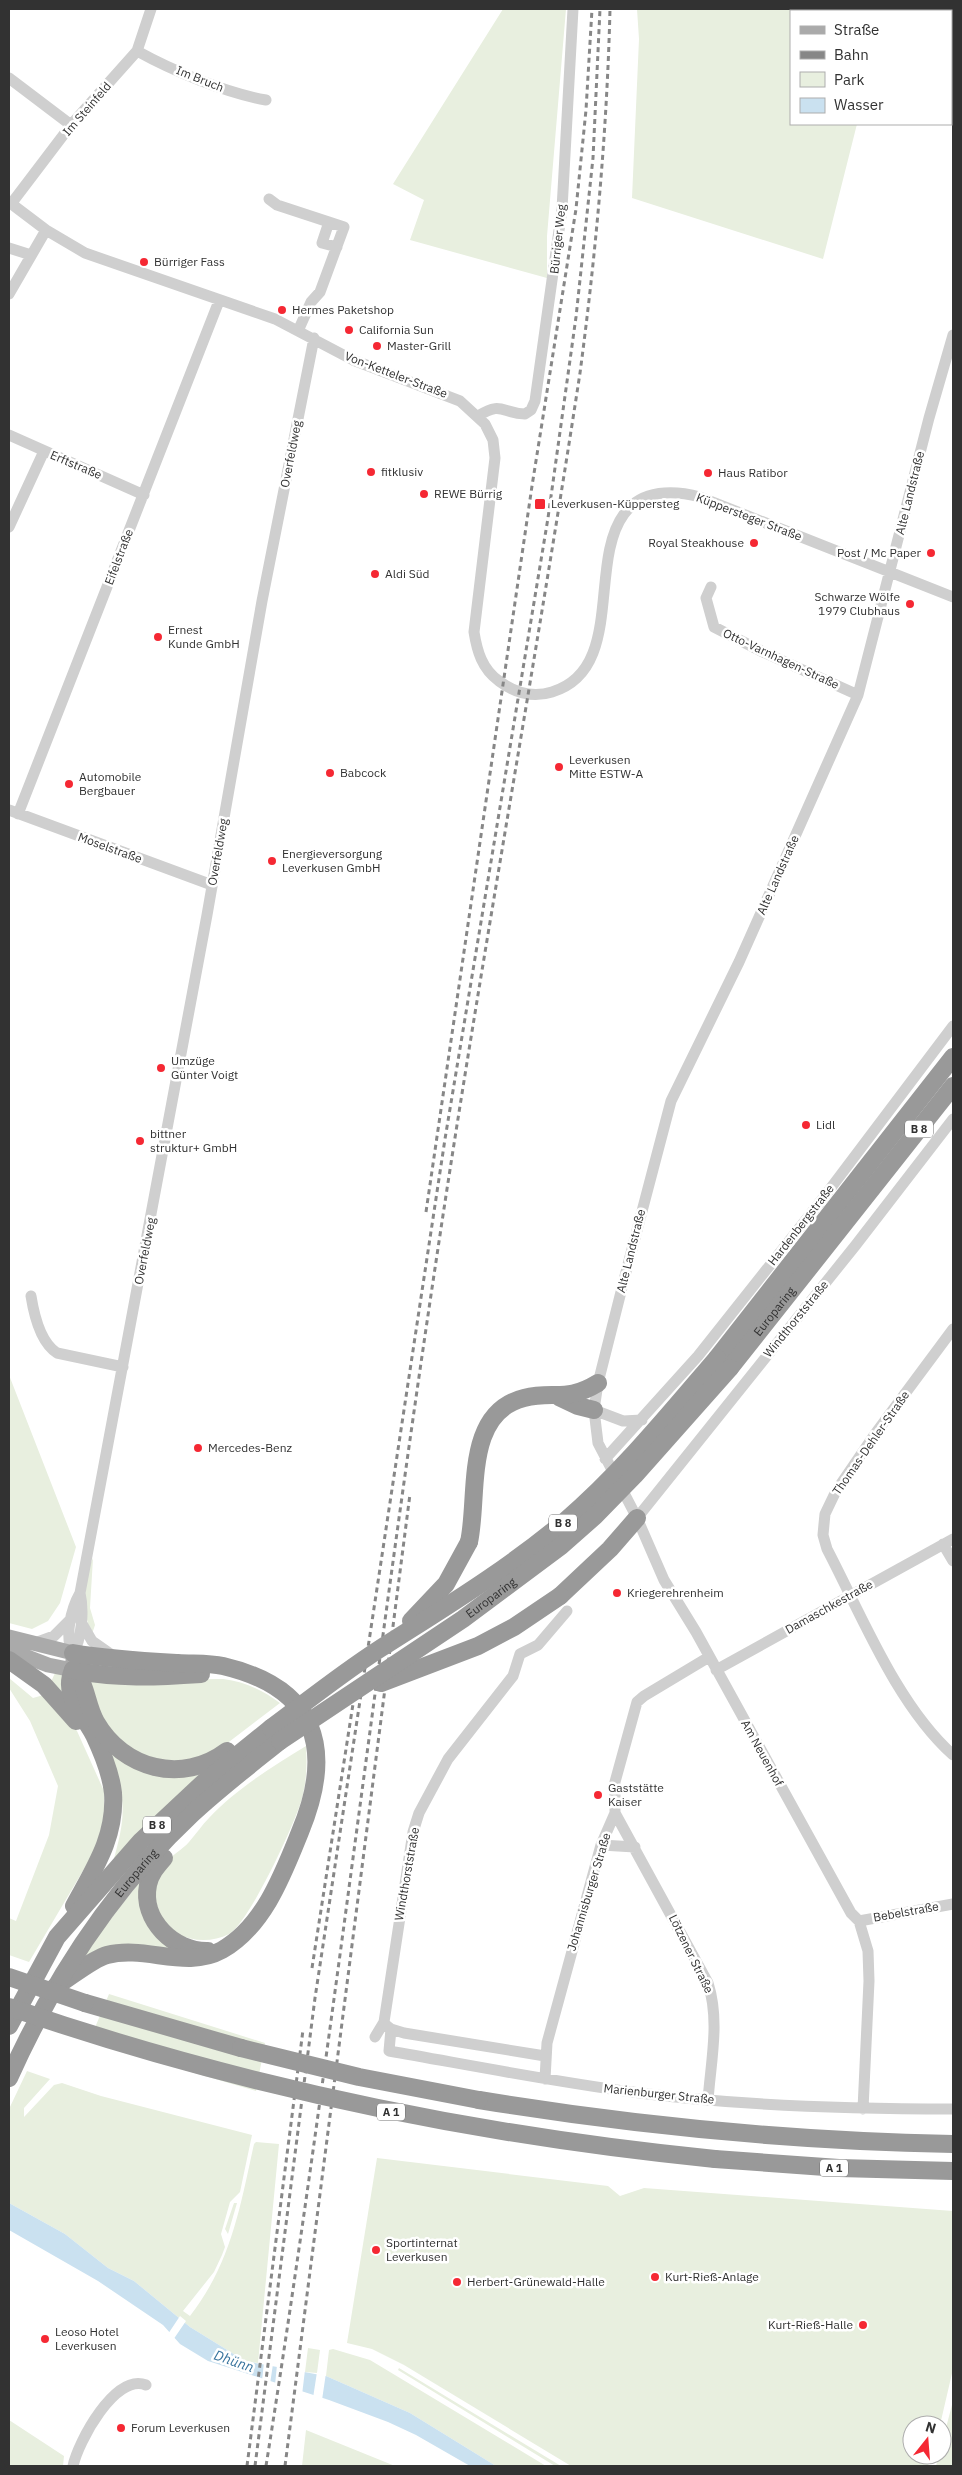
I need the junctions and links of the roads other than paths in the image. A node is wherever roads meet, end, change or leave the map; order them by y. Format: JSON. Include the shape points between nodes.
{"nodes":[{"id":1,"x":151,"y":9,"type":"edge"},
{"id":2,"x":574,"y":9,"type":"edge"},
{"id":3,"x":137,"y":51,"type":"junction"},
{"id":4,"x":9,"y":78,"type":"edge"},
{"id":5,"x":266,"y":100,"type":"dead end"},
{"id":6,"x":71,"y":125,"type":"junction"},
{"id":7,"x":269,"y":199,"type":"dead end"},
{"id":8,"x":10,"y":203,"type":"edge"},
{"id":9,"x":46,"y":230,"type":"junction"},
{"id":10,"x":9,"y":248,"type":"edge"},
{"id":11,"x":31,"y":256,"type":"junction"},
{"id":12,"x":9,"y":294,"type":"edge"},
{"id":13,"x":219,"y":301,"type":"junction"},
{"id":14,"x":298,"y":331,"type":"junction"},
{"id":15,"x":314,"y":338,"type":"junction"},
{"id":16,"x":953,"y":340,"type":"edge"},
{"id":17,"x":478,"y":416,"type":"junction"},
{"id":18,"x":9,"y":435,"type":"edge"},
{"id":19,"x":44,"y":452,"type":"junction"},
{"id":20,"x":144,"y":495,"type":"junction"},
{"id":21,"x":9,"y":527,"type":"edge"},
{"id":22,"x":890,"y":572,"type":"junction"},
{"id":23,"x":711,"y":587,"type":"dead end"},
{"id":24,"x":953,"y":597,"type":"edge"},
{"id":25,"x":550,"y":692,"type":"joint"},
{"id":26,"x":858,"y":695,"type":"junction"},
{"id":27,"x":14,"y":812,"type":"edge"},
{"id":28,"x":212,"y":886,"type":"junction"},
{"id":29,"x":953,"y":1026,"type":"edge"},
{"id":30,"x":952,"y":1055,"type":"edge"},
{"id":31,"x":953,"y":1086,"type":"edge"},
{"id":32,"x":953,"y":1119,"type":"edge"},
{"id":33,"x":31,"y":1296,"type":"dead end"},
{"id":34,"x":953,"y":1328,"type":"edge"},
{"id":35,"x":724,"y":1363,"type":"junction"},
{"id":36,"x":123,"y":1367,"type":"junction"},
{"id":37,"x":598,"y":1383,"type":"junction"},
{"id":38,"x":559,"y":1397,"type":"junction"},
{"id":39,"x":594,"y":1410,"type":"junction"},
{"id":40,"x":642,"y":1420,"type":"junction"},
{"id":41,"x":605,"y":1459,"type":"junction"},
{"id":42,"x":637,"y":1518,"type":"junction"},
{"id":43,"x":948,"y":1542,"type":"edge"},
{"id":44,"x":953,"y":1561,"type":"edge"},
{"id":45,"x":851,"y":1594,"type":"junction"},
{"id":46,"x":564,"y":1604,"type":"junction"},
{"id":47,"x":76,"y":1619,"type":"junction"},
{"id":48,"x":9,"y":1637,"type":"edge"},
{"id":49,"x":34,"y":1643,"type":"junction"},
{"id":50,"x":9,"y":1650,"type":"edge"},
{"id":51,"x":376,"y":1651,"type":"junction"},
{"id":52,"x":709,"y":1658,"type":"junction"},
{"id":53,"x":120,"y":1659,"type":"junction"},
{"id":54,"x":9,"y":1660,"type":"edge"},
{"id":55,"x":73,"y":1661,"type":"junction"},
{"id":56,"x":716,"y":1670,"type":"junction"},
{"id":57,"x":238,"y":1671,"type":"junction"},
{"id":58,"x":355,"y":1693,"type":"junction"},
{"id":59,"x":276,"y":1734,"type":"junction"},
{"id":60,"x":96,"y":1744,"type":"junction"},
{"id":61,"x":953,"y":1755,"type":"edge"},
{"id":62,"x":615,"y":1813,"type":"junction"},
{"id":63,"x":190,"y":1816,"type":"junction"},
{"id":64,"x":601,"y":1845,"type":"junction"},
{"id":65,"x":635,"y":1847,"type":"junction"},
{"id":66,"x":953,"y":1904,"type":"edge"},
{"id":67,"x":859,"y":1921,"type":"junction"},
{"id":68,"x":57,"y":1937,"type":"junction"},
{"id":69,"x":220,"y":1951,"type":"junction"},
{"id":70,"x":9,"y":1977,"type":"edge"},
{"id":71,"x":56,"y":1986,"type":"junction"},
{"id":72,"x":9,"y":2007,"type":"edge"},
{"id":73,"x":9,"y":2026,"type":"edge"},
{"id":74,"x":388,"y":2026,"type":"junction"},
{"id":75,"x":374,"y":2037,"type":"dead end"},
{"id":76,"x":545,"y":2056,"type":"junction"},
{"id":77,"x":9,"y":2078,"type":"edge"},
{"id":78,"x":545,"y":2079,"type":"junction"},
{"id":79,"x":708,"y":2100,"type":"junction"},
{"id":80,"x":863,"y":2109,"type":"junction"},
{"id":81,"x":953,"y":2110,"type":"edge"},
{"id":82,"x":953,"y":2144,"type":"edge"},
{"id":83,"x":953,"y":2171,"type":"edge"},
{"id":84,"x":146,"y":2386,"type":"dead end"},
{"id":85,"x":73,"y":2466,"type":"edge"}],
"edges":[{"from":1,"to":3,"type":"street","name":"Im Steinfeld"},
{"from":2,"to":17,"type":"street","name":"Bürriger Weg","via":[[562,209],[535,401],[525,414],[492,407]]},
{"from":3,"to":5,"type":"street","name":"Im Bruch","via":[[221,88]]},
{"from":3,"to":6,"type":"street","name":"Im Steinfeld"},
{"from":4,"to":6,"type":"street"},
{"from":6,"to":8,"type":"street","name":"Im Steinfeld"},
{"from":7,"to":14,"type":"street","via":[[277,205],[344,227],[320,292],[311,302]]},
{"from":8,"to":9,"type":"street","name":"Von-Ketteler-Straße"},
{"from":9,"to":11,"type":"street"},
{"from":9,"to":13,"type":"street","name":"Von-Ketteler-Straße","via":[[85,253]]},
{"from":10,"to":11,"type":"street"},
{"from":11,"to":12,"type":"street"},
{"from":13,"to":14,"type":"street","name":"Von-Ketteler-Straße","via":[[275,319]]},
{"from":13,"to":20,"type":"street","name":"Eifelstraße"},
{"from":14,"to":15,"type":"street","name":"Von-Ketteler-Straße"},
{"from":15,"to":17,"type":"street","name":"Von-Ketteler-Straße","via":[[354,360],[450,396]]},
{"from":15,"to":28,"type":"street","name":"Overfeldweg","via":[[262,601]]},
{"from":16,"to":22,"type":"street","name":"Alte Landstraße"},
{"from":17,"to":25,"type":"street","name":"Von-Ketteler-Straße","via":[[491,433],[495,458],[474,617],[477,650],[490,673],[508,688],[532,695]]},
{"from":18,"to":19,"type":"street","name":"Erftstraße"},
{"from":19,"to":20,"type":"street","name":"Erftstraße"},
{"from":19,"to":21,"type":"street"},
{"from":20,"to":27,"type":"street","name":"Eifelstraße"},
{"from":22,"to":24,"type":"street","name":"Küppersteger Straße"},
{"from":22,"to":25,"type":"street","name":"Küppersteger Straße","via":[[700,497],[674,491],[648,496],[624,513],[614,532],[600,626],[590,658],[575,679]]},
{"from":22,"to":26,"type":"street","name":"Alte Landstraße"},
{"from":23,"to":26,"type":"street","name":"Otto-Varnhagen-Straße","via":[[706,598],[714,627]]},
{"from":26,"to":37,"type":"street","name":"Alte Landstraße","via":[[740,962],[672,1101]]},
{"from":27,"to":28,"type":"street","name":"Moselstraße"},
{"from":28,"to":36,"type":"street","name":"Overfeldweg"},
{"from":29,"to":40,"type":"street","name":"Hardenbergstraße","via":[[824,1197],[698,1356]]},
{"from":30,"to":35,"type":"highway","name":"Europaring","number":"B 8"},
{"from":31,"to":35,"type":"highway","name":"Europaring","number":"B 8"},
{"from":32,"to":42,"type":"street","name":"Windthorststraße"},
{"from":33,"to":36,"type":"street","via":[[44,1338],[51,1349]]},
{"from":34,"to":45,"type":"street","name":"Thomas-Dehler-Straße","via":[[836,1491],[826,1514],[823,1535],[827,1549]]},
{"from":35,"to":51,"type":"highway","name":"Europaring","number":"B 8","bridge":true,"via":[[565,1521],[480,1585]]},
{"from":35,"to":58,"type":"highway","name":"Europaring","number":"B 8","bridge":true,"via":[[635,1475],[568,1540],[463,1619]]},
{"from":36,"to":47,"type":"street","name":"Overfeldweg"},
{"from":37,"to":38,"type":"highway","via":[[582,1392]]},
{"from":37,"to":39,"type":"street","name":"Alte Landstraße"},
{"from":38,"to":39,"type":"highway"},
{"from":38,"to":51,"type":"highway","bridge":true,"via":[[533,1396],[515,1400],[493,1419],[480,1443],[473,1524],[465,1552],[439,1594]]},
{"from":39,"to":40,"type":"street","via":[[623,1420]]},
{"from":39,"to":41,"type":"street","name":"Am Neuenhof","via":[[598,1443]]},
{"from":40,"to":41,"type":"street","name":"Hardenbergstraße"},
{"from":41,"to":42,"type":"street","name":"Am Neuenhof"},
{"from":42,"to":46,"type":"highway"},
{"from":42,"to":52,"type":"street","name":"Am Neuenhof","via":[[664,1580]]},
{"from":43,"to":44,"type":"street","name":"Damaschkestraße"},
{"from":43,"to":45,"type":"street","name":"Damaschkestraße"},
{"from":45,"to":56,"type":"street","name":"Damaschkestraße"},
{"from":45,"to":61,"type":"street","name":"Thomas-Dehler-Straße","via":[[915,1710],[935,1738]]},
{"from":46,"to":58,"type":"highway","bridge":true,"via":[[478,1646]]},
{"from":46,"to":74,"type":"street","name":"Windthorststraße","via":[[538,1645],[520,1654],[513,1676],[448,1759],[419,1813],[411,1841]]},
{"from":47,"to":49,"type":"street","via":[[54,1636]]},
{"from":47,"to":53,"type":"street","via":[[92,1642]]},
{"from":47,"to":55,"type":"street","name":"Overfeldweg","via":[[78,1645]]},
{"from":48,"to":49,"type":"main road"},
{"from":49,"to":55,"type":"main road"},
{"from":50,"to":55,"type":"main road","via":[[48,1665]]},
{"from":51,"to":59,"type":"highway","name":"Europaring","number":"B 8","bridge":true},
{"from":52,"to":56,"type":"street","name":"Am Neuenhof"},
{"from":52,"to":62,"type":"street","name":"Johannisburger Straße","via":[[637,1702],[615,1782]]},
{"from":53,"to":55,"type":"highway"},
{"from":53,"to":57,"type":"highway","via":[[222,1666]]},
{"from":54,"to":60,"type":"highway","via":[[44,1685],[70,1711],[89,1740]]},
{"from":55,"to":57,"type":"highway","via":[[97,1675],[127,1677]]},
{"from":55,"to":59,"type":"highway","via":[[88,1705],[107,1738],[119,1751],[148,1766],[175,1770],[204,1764],[215,1760],[242,1739]]},
{"from":55,"to":60,"type":"highway","via":[[68,1683],[71,1694]]},
{"from":56,"to":67,"type":"street","name":"Am Neuenhof","via":[[851,1913]]},
{"from":57,"to":69,"type":"highway","via":[[282,1690],[300,1708],[316,1745],[318,1765],[304,1823],[285,1868],[254,1923],[244,1935]]},
{"from":58,"to":59,"type":"highway","name":"Europaring","number":"B 8","bridge":true},
{"from":59,"to":63,"type":"highway","name":"Europaring","number":"B 8"},
{"from":59,"to":68,"type":"highway","name":"Europaring","number":"B 8","via":[[203,1782],[141,1841]]},
{"from":60,"to":68,"type":"highway","via":[[111,1780],[112,1826],[96,1868]]},
{"from":62,"to":64,"type":"street","name":"Johannisburger Straße"},
{"from":62,"to":65,"type":"street","name":"Lötzener Straße"},
{"from":63,"to":69,"type":"highway","via":[[178,1842],[153,1871],[148,1885],[148,1903],[153,1920],[165,1935],[182,1945],[203,1951]]},
{"from":63,"to":71,"type":"highway","name":"Europaring","number":"B 8","via":[[120,1892],[91,1930]]},
{"from":64,"to":65,"type":"street"},
{"from":64,"to":76,"type":"street","name":"Johannisburger Straße"},
{"from":65,"to":79,"type":"street","name":"Lötzener Straße","via":[[708,1983],[713,1999],[714,2041]]},
{"from":66,"to":67,"type":"street","name":"Bebelstraße"},
{"from":67,"to":80,"type":"street","name":"Am Neuenhof","via":[[868,1951],[869,1981]]},
{"from":68,"to":73,"type":"highway","name":"Europaring","number":"B 8"},
{"from":69,"to":71,"type":"highway","via":[[202,1958],[184,1959],[132,1952],[106,1955]]},
{"from":70,"to":82,"type":"highway","number":"A 1","bridge":true,"via":[[137,2019],[241,2048],[360,2077],[479,2100],[621,2122],[726,2133]]},
{"from":71,"to":77,"type":"highway","name":"Europaring","number":"B 8"},
{"from":72,"to":83,"type":"highway","number":"A 1","bridge":true,"via":[[215,2071],[356,2105],[499,2132],[715,2160]]},
{"from":74,"to":75,"type":"street","name":"Windthorststraße"},
{"from":74,"to":76,"type":"street"},
{"from":74,"to":78,"type":"street","name":"Marienburger Straße","via":[[389,2051]]},
{"from":76,"to":78,"type":"street","name":"Johannisburger Straße"},
{"from":78,"to":79,"type":"street","name":"Marienburger Straße"},
{"from":79,"to":80,"type":"street","name":"Marienburger Straße"},
{"from":80,"to":81,"type":"street","name":"Marienburger Straße"},
{"from":84,"to":85,"type":"street","via":[[134,2383],[119,2390],[88,2428]]}]}
